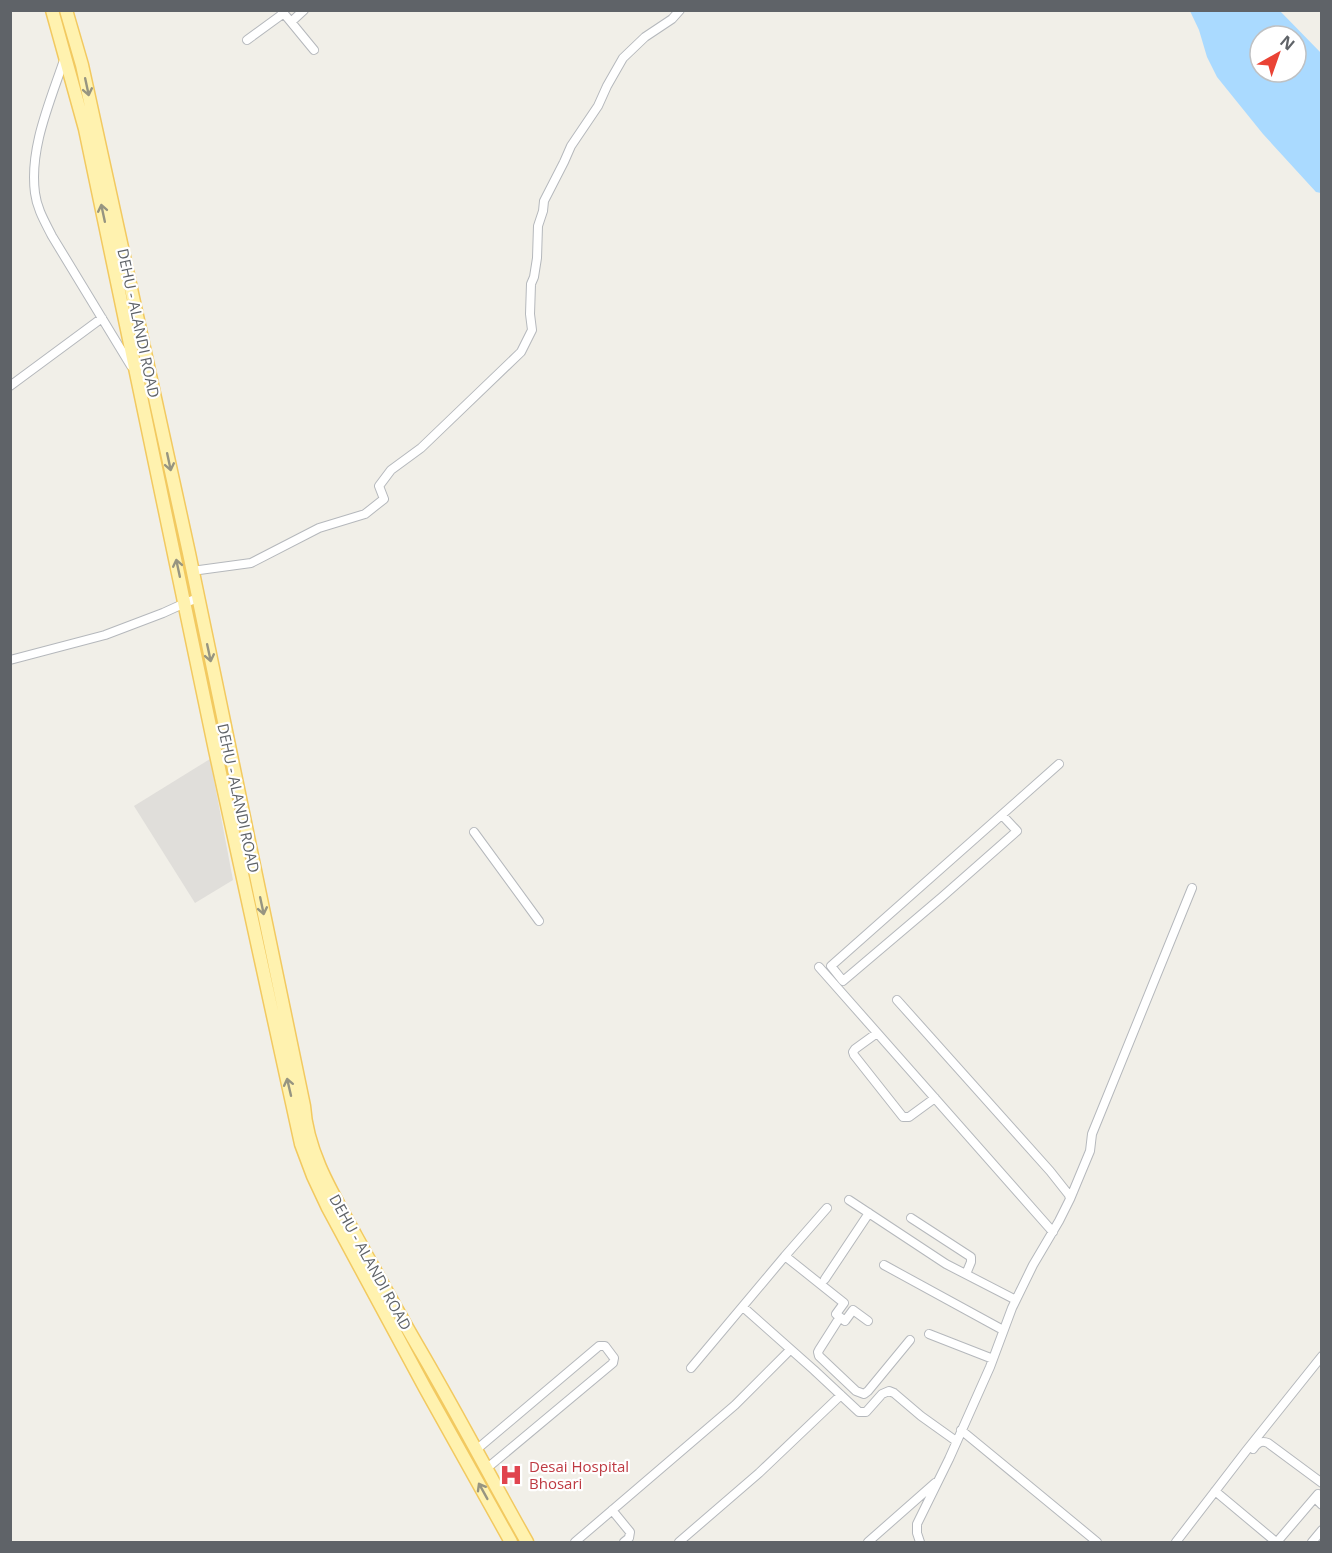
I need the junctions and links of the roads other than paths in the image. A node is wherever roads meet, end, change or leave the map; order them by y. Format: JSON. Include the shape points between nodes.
{"nodes":[{"id":1,"x":52,"y":10,"type":"edge"},
{"id":2,"x":66,"y":10,"type":"edge"},
{"id":3,"x":304,"y":10,"type":"edge"},
{"id":4,"x":680,"y":10,"type":"edge"},
{"id":5,"x":283,"y":12,"type":"edge"},
{"id":6,"x":291,"y":22,"type":"junction"},
{"id":7,"x":247,"y":40,"type":"dead end"},
{"id":8,"x":314,"y":50,"type":"dead end"},
{"id":9,"x":67,"y":62,"type":"junction"},
{"id":10,"x":82,"y":65,"type":"junction"},
{"id":11,"x":102,"y":318,"type":"junction"},
{"id":12,"x":136,"y":374,"type":"junction"},
{"id":13,"x":10,"y":386,"type":"edge"},
{"id":14,"x":160,"y":422,"type":"junction"},
{"id":15,"x":147,"y":425,"type":"junction"},
{"id":16,"x":192,"y":571,"type":"junction"},
{"id":17,"x":198,"y":598,"type":"junction"},
{"id":18,"x":185,"y":603,"type":"junction"},
{"id":19,"x":10,"y":660,"type":"edge"},
{"id":20,"x":1059,"y":764,"type":"dead end"},
{"id":21,"x":1002,"y":815,"type":"junction"},
{"id":22,"x":474,"y":832,"type":"dead end"},
{"id":23,"x":1192,"y":888,"type":"dead end"},
{"id":24,"x":539,"y":921,"type":"dead end"},
{"id":25,"x":819,"y":967,"type":"dead end"},
{"id":26,"x":837,"y":973,"type":"junction"},
{"id":27,"x":830,"y":980,"type":"junction"},
{"id":28,"x":897,"y":1000,"type":"dead end"},
{"id":29,"x":877,"y":1033,"type":"junction"},
{"id":30,"x":935,"y":1098,"type":"junction"},
{"id":31,"x":1070,"y":1199,"type":"junction"},
{"id":32,"x":849,"y":1200,"type":"dead end"},
{"id":33,"x":827,"y":1208,"type":"dead end"},
{"id":34,"x":869,"y":1213,"type":"junction"},
{"id":35,"x":911,"y":1218,"type":"dead end"},
{"id":36,"x":1053,"y":1232,"type":"junction"},
{"id":37,"x":785,"y":1256,"type":"junction"},
{"id":38,"x":884,"y":1265,"type":"dead end"},
{"id":39,"x":966,"y":1274,"type":"junction"},
{"id":40,"x":825,"y":1279,"type":"dead end"},
{"id":41,"x":1016,"y":1299,"type":"junction"},
{"id":42,"x":743,"y":1307,"type":"junction"},
{"id":43,"x":840,"y":1317,"type":"junction"},
{"id":44,"x":868,"y":1321,"type":"dead end"},
{"id":45,"x":1003,"y":1330,"type":"junction"},
{"id":46,"x":929,"y":1334,"type":"dead end"},
{"id":47,"x":910,"y":1340,"type":"dead end"},
{"id":48,"x":787,"y":1353,"type":"dead end"},
{"id":49,"x":1322,"y":1356,"type":"edge"},
{"id":50,"x":993,"y":1359,"type":"junction"},
{"id":51,"x":691,"y":1368,"type":"dead end"},
{"id":52,"x":842,"y":1395,"type":"junction"},
{"id":53,"x":961,"y":1430,"type":"junction"},
{"id":54,"x":956,"y":1441,"type":"junction"},
{"id":55,"x":476,"y":1450,"type":"junction"},
{"id":56,"x":486,"y":1469,"type":"junction"},
{"id":57,"x":939,"y":1480,"type":"junction"},
{"id":58,"x":1322,"y":1483,"type":"edge"},
{"id":59,"x":1216,"y":1491,"type":"junction"},
{"id":60,"x":1322,"y":1505,"type":"edge"},
{"id":61,"x":612,"y":1510,"type":"junction"},
{"id":62,"x":1322,"y":1530,"type":"edge"},
{"id":63,"x":1278,"y":1540,"type":"edge"},
{"id":64,"x":511,"y":1542,"type":"edge"},
{"id":65,"x":527,"y":1542,"type":"edge"},
{"id":66,"x":575,"y":1542,"type":"edge"},
{"id":67,"x":624,"y":1542,"type":"edge"},
{"id":68,"x":679,"y":1542,"type":"edge"},
{"id":69,"x":868,"y":1542,"type":"edge"},
{"id":70,"x":920,"y":1542,"type":"edge"},
{"id":71,"x":1097,"y":1542,"type":"edge"},
{"id":72,"x":1176,"y":1542,"type":"edge"},
{"id":73,"x":1289,"y":1542,"type":"edge"},
{"id":74,"x":1312,"y":1542,"type":"edge"}],
"edges":[{"from":1,"to":9,"type":"main road","name":"DEHU - ALANDI ROAD"},
{"from":2,"to":10,"type":"main road","name":"DEHU - ALANDI ROAD"},
{"from":3,"to":6,"type":"street"},
{"from":4,"to":16,"type":"street","via":[[623,58],[598,106],[577,135],[544,201],[531,284],[532,330],[521,352],[421,448],[390,470],[379,486],[384,499],[371,511],[319,528],[251,563]]},
{"from":5,"to":6,"type":"street"},
{"from":5,"to":7,"type":"street"},
{"from":6,"to":8,"type":"street"},
{"from":9,"to":10,"type":"main road"},
{"from":9,"to":11,"type":"street","via":[[36,149],[35,195],[41,216]]},
{"from":12,"to":9,"type":"main road","name":"DEHU - ALANDI ROAD","one_way":true,"via":[[85,129]]},
{"from":10,"to":14,"type":"main road","name":"DEHU - ALANDI ROAD","one_way":true},
{"from":11,"to":12,"type":"street"},
{"from":11,"to":13,"type":"street"},
{"from":12,"to":15,"type":"main road","name":"DEHU - ALANDI ROAD"},
{"from":14,"to":15,"type":"main road"},
{"from":14,"to":16,"type":"main road","name":"DEHU - ALANDI ROAD","one_way":true},
{"from":18,"to":15,"type":"main road","name":"DEHU - ALANDI ROAD","one_way":true},
{"from":16,"to":17,"type":"main road","name":"DEHU - ALANDI ROAD"},
{"from":17,"to":18,"type":"street"},
{"from":17,"to":55,"type":"main road","name":"DEHU - ALANDI ROAD","one_way":true,"via":[[311,1145],[338,1203]]},
{"from":18,"to":19,"type":"street","via":[[105,635]]},
{"from":64,"to":18,"type":"main road","name":"DEHU - ALANDI ROAD","one_way":true,"via":[[328,1208],[301,1144]]},
{"from":20,"to":21,"type":"street"},
{"from":21,"to":26,"type":"street","via":[[831,966]]},
{"from":21,"to":26,"type":"street","via":[[1017,831],[843,981]]},
{"from":22,"to":24,"type":"street"},
{"from":23,"to":31,"type":"street","via":[[1092,1134],[1090,1151]]},
{"from":25,"to":27,"type":"street"},
{"from":26,"to":27,"type":"street"},
{"from":27,"to":29,"type":"street"},
{"from":28,"to":31,"type":"street","via":[[1050,1171]]},
{"from":29,"to":30,"type":"street"},
{"from":29,"to":30,"type":"street","via":[[853,1052],[903,1117],[909,1117]]},
{"from":30,"to":36,"type":"street"},
{"from":31,"to":36,"type":"street"},
{"from":32,"to":34,"type":"street"},
{"from":33,"to":37,"type":"street"},
{"from":34,"to":39,"type":"street"},
{"from":34,"to":40,"type":"street"},
{"from":35,"to":39,"type":"street","via":[[971,1257]]},
{"from":36,"to":41,"type":"street"},
{"from":37,"to":42,"type":"street"},
{"from":37,"to":43,"type":"street","via":[[844,1303],[836,1314]]},
{"from":38,"to":45,"type":"street"},
{"from":39,"to":41,"type":"street"},
{"from":41,"to":45,"type":"street"},
{"from":42,"to":51,"type":"street"},
{"from":42,"to":52,"type":"street"},
{"from":43,"to":44,"type":"street","via":[[845,1321],[853,1310]]},
{"from":43,"to":47,"type":"street","via":[[819,1356],[860,1393],[867,1391]]},
{"from":45,"to":50,"type":"street"},
{"from":46,"to":50,"type":"street"},
{"from":48,"to":61,"type":"street","via":[[735,1405]]},
{"from":49,"to":59,"type":"street"},
{"from":50,"to":53,"type":"street"},
{"from":52,"to":54,"type":"street","via":[[862,1413],[885,1393],[894,1393]]},
{"from":52,"to":68,"type":"street"},
{"from":53,"to":54,"type":"street"},
{"from":53,"to":71,"type":"street"},
{"from":54,"to":57,"type":"street"},
{"from":55,"to":56,"type":"main road","name":"DEHU - ALANDI ROAD"},
{"from":55,"to":56,"type":"street","via":[[600,1346],[605,1346],[614,1358],[613,1363]]},
{"from":56,"to":65,"type":"main road","name":"DEHU - ALANDI ROAD"},
{"from":57,"to":69,"type":"street"},
{"from":57,"to":70,"type":"street","via":[[917,1524]]},
{"from":58,"to":59,"type":"street","via":[[1263,1442],[1255,1446],[1220,1491]]},
{"from":59,"to":63,"type":"street"},
{"from":59,"to":72,"type":"street"},
{"from":60,"to":63,"type":"street","via":[[1316,1496]]},
{"from":61,"to":66,"type":"street"},
{"from":61,"to":67,"type":"street","via":[[630,1532]]},
{"from":62,"to":74,"type":"street"},
{"from":63,"to":73,"type":"street"}]}
